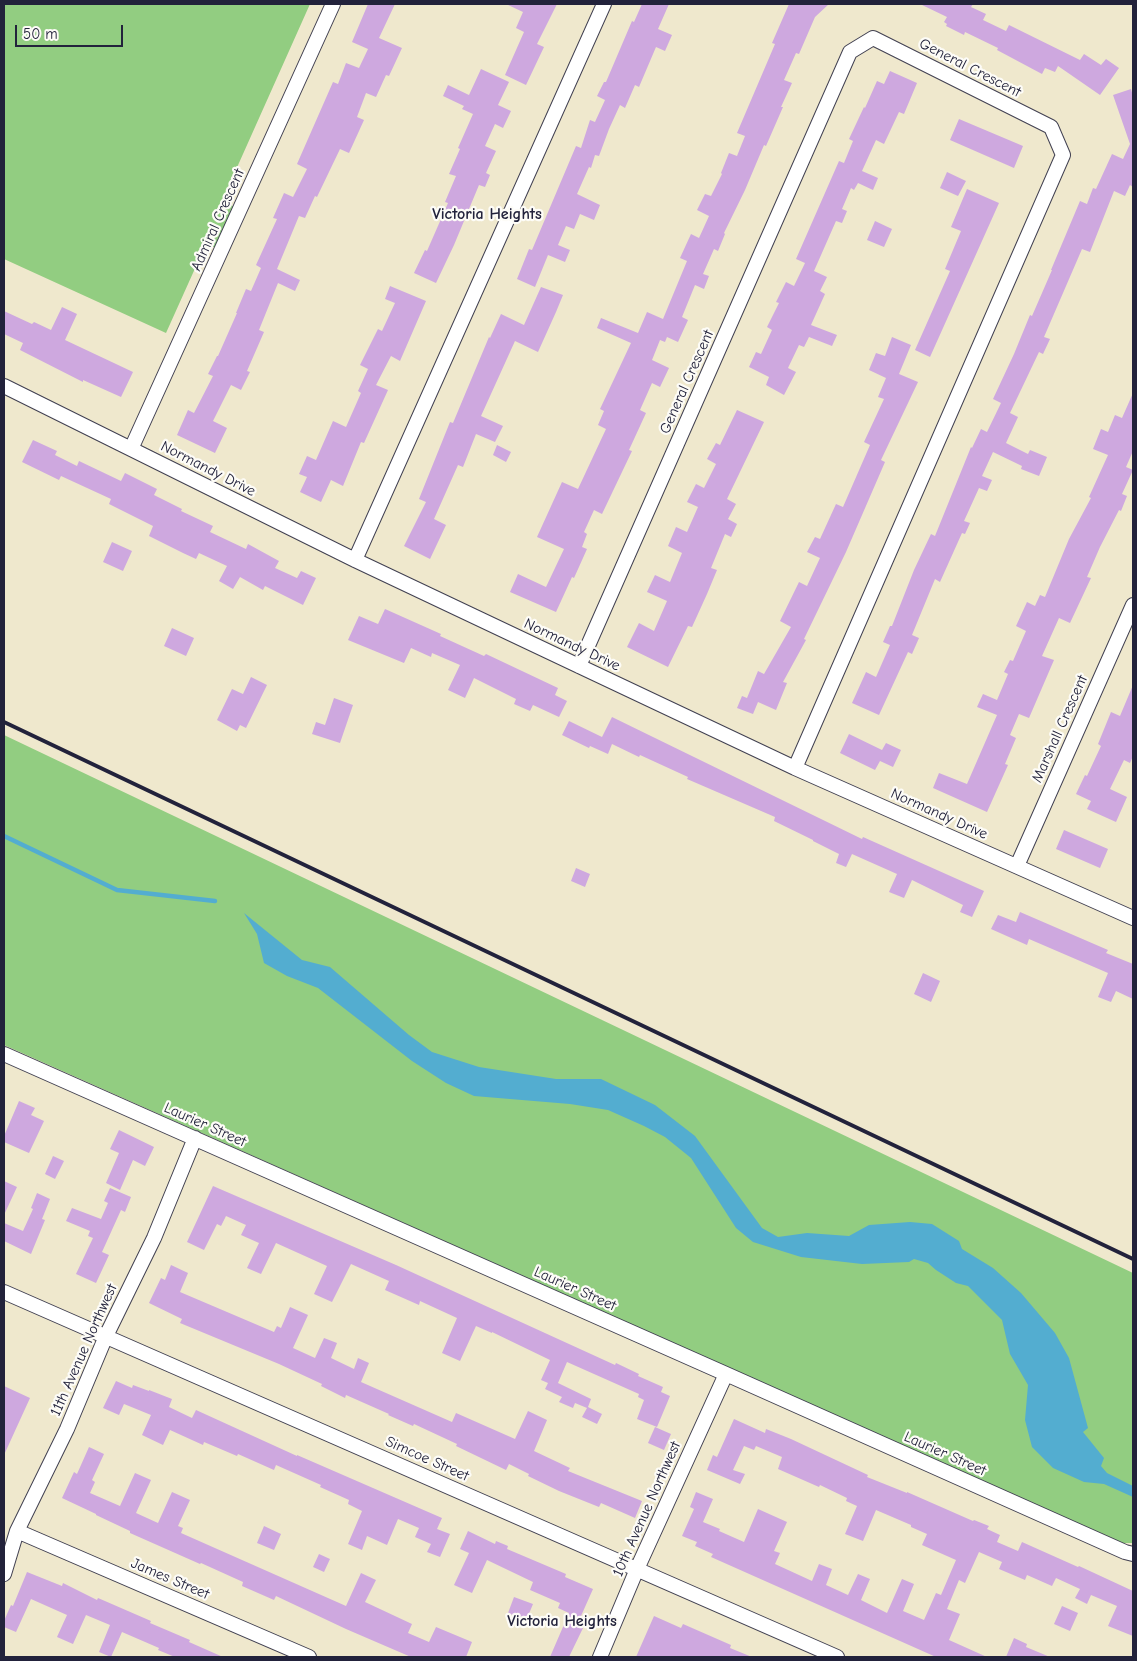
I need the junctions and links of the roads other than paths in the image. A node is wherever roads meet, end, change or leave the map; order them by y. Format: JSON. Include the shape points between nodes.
{"nodes":[{"id":1,"x":333,"y":4,"type":"edge"},
{"id":2,"x":604,"y":4,"type":"edge"},
{"id":3,"x":4,"y":386,"type":"edge"},
{"id":4,"x":131,"y":449,"type":"junction"},
{"id":5,"x":355,"y":560,"type":"junction"},
{"id":6,"x":1133,"y":605,"type":"edge"},
{"id":7,"x":579,"y":666,"type":"junction"},
{"id":8,"x":795,"y":768,"type":"junction"},
{"id":9,"x":1017,"y":866,"type":"junction"},
{"id":10,"x":1133,"y":918,"type":"edge"},
{"id":11,"x":4,"y":1054,"type":"edge"},
{"id":12,"x":195,"y":1138,"type":"junction"},
{"id":13,"x":4,"y":1292,"type":"edge"},
{"id":14,"x":106,"y":1336,"type":"junction"},
{"id":15,"x":726,"y":1374,"type":"junction"},
{"id":16,"x":17,"y":1531,"type":"junction"},
{"id":17,"x":1133,"y":1554,"type":"edge"},
{"id":18,"x":637,"y":1569,"type":"junction"},
{"id":19,"x":4,"y":1574,"type":"edge"},
{"id":20,"x":309,"y":1657,"type":"edge"},
{"id":21,"x":600,"y":1657,"type":"edge"},
{"id":22,"x":836,"y":1657,"type":"edge"}],
"edges":[{"from":1,"to":4,"type":"street","name":"Admiral Crescent"},
{"from":2,"to":5,"type":"street"},
{"from":3,"to":4,"type":"street","name":"Normandy Drive"},
{"from":4,"to":5,"type":"street","name":"Normandy Drive"},
{"from":5,"to":7,"type":"street","name":"Normandy Drive"},
{"from":6,"to":9,"type":"street","name":"Marshall Crescent"},
{"from":7,"to":8,"type":"street","name":"Normandy Drive"},
{"from":7,"to":8,"type":"street","name":"General Crescent","via":[[850,52],[873,38],[1051,127],[1063,155]]},
{"from":8,"to":9,"type":"street","name":"Normandy Drive"},
{"from":9,"to":10,"type":"street","name":"Normandy Drive"},
{"from":11,"to":12,"type":"street","name":"Laurier Street"},
{"from":12,"to":14,"type":"street","name":"11th Avenue Northwest","via":[[154,1238]]},
{"from":12,"to":15,"type":"street","name":"Laurier Street"},
{"from":13,"to":14,"type":"street","name":"Simcoe Street"},
{"from":14,"to":16,"type":"street","name":"11th Avenue Northwest"},
{"from":14,"to":18,"type":"street","name":"Simcoe Street"},
{"from":15,"to":17,"type":"street","name":"Laurier Street"},
{"from":15,"to":18,"type":"street","name":"10th Avenue Northwest"},
{"from":16,"to":19,"type":"street","name":"11th Avenue Northwest"},
{"from":16,"to":20,"type":"street","name":"James Street"},
{"from":18,"to":21,"type":"street","name":"10th Avenue Northwest"},
{"from":18,"to":22,"type":"street","name":"Simcoe Street"}]}
